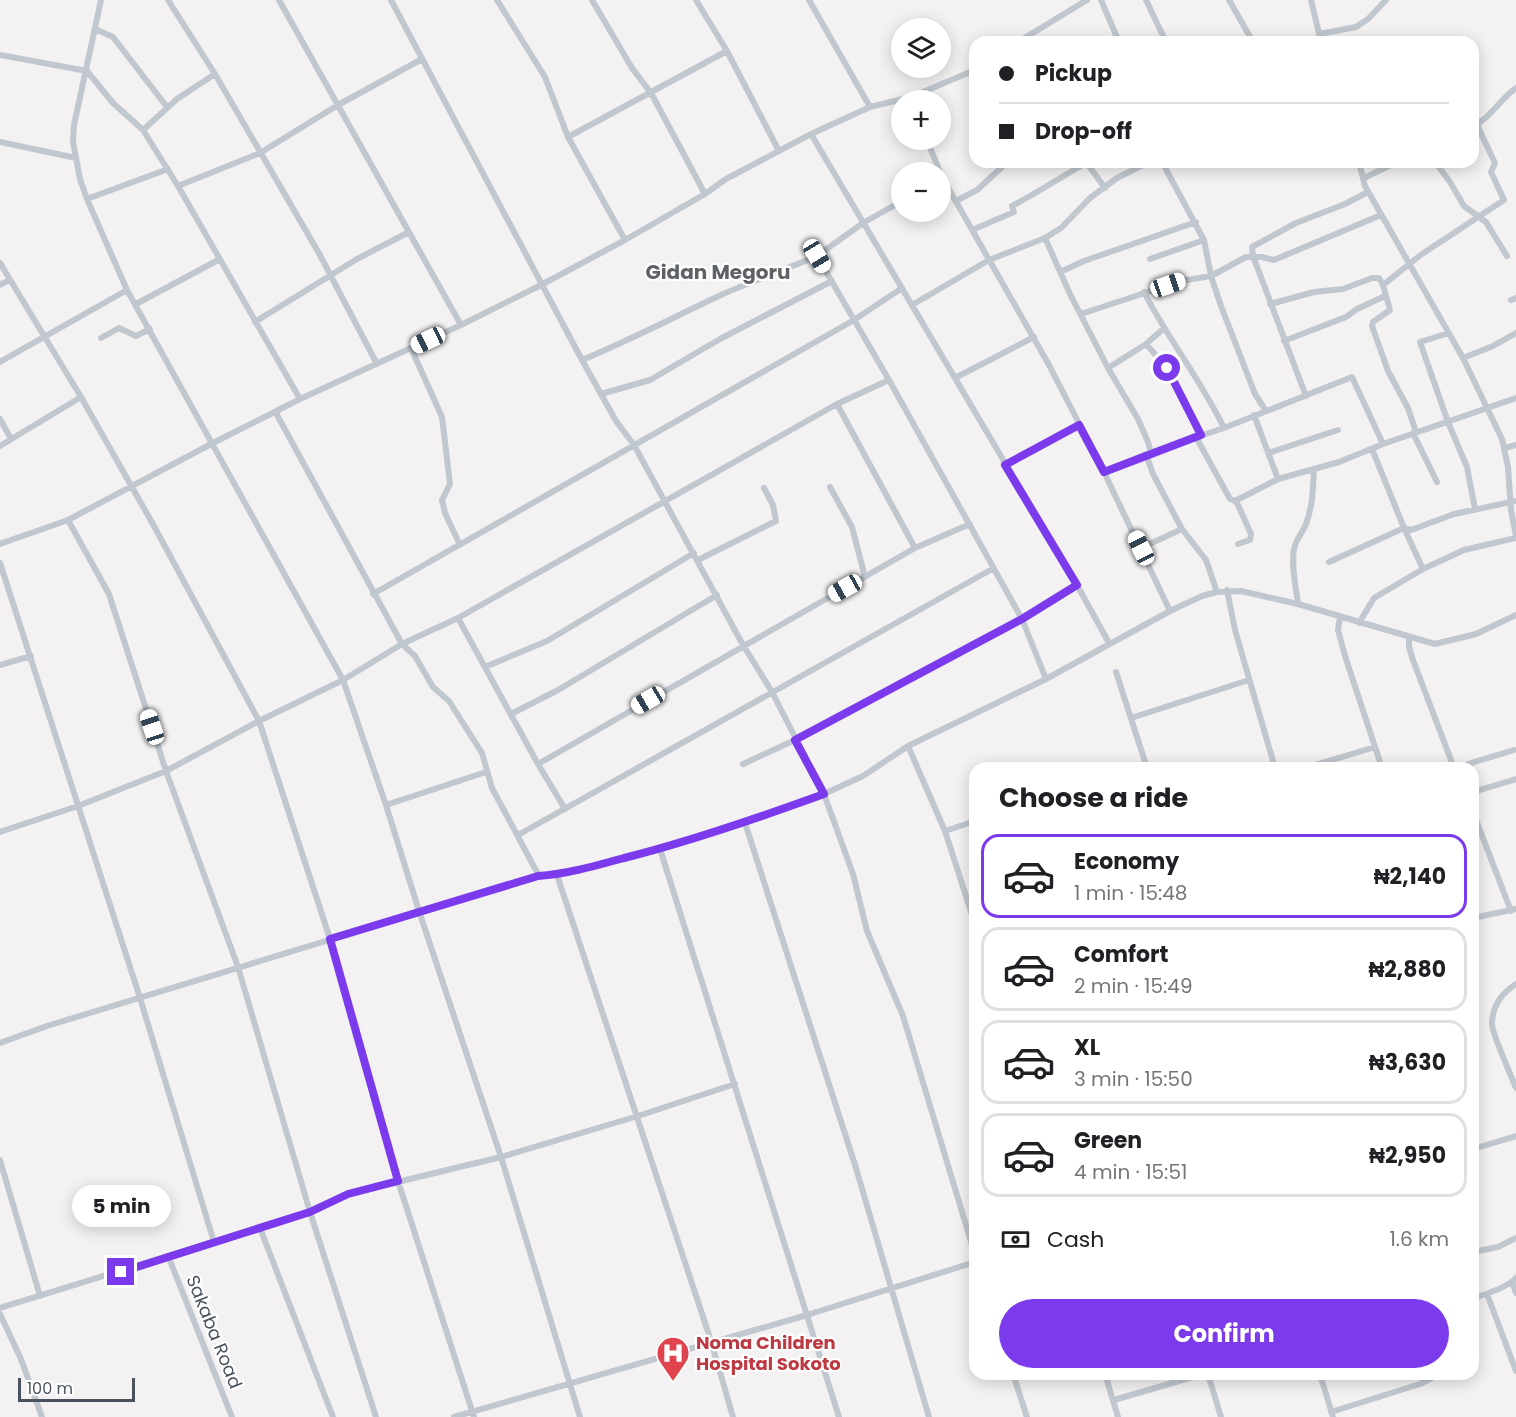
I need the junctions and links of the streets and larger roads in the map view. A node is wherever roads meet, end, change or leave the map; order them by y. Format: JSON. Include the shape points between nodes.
{"nodes":[{"id":1,"x":101,"y":0,"type":"edge"},
{"id":2,"x":168,"y":0,"type":"edge"},
{"id":3,"x":279,"y":0,"type":"edge"},
{"id":4,"x":391,"y":0,"type":"edge"},
{"id":5,"x":497,"y":0,"type":"edge"},
{"id":6,"x":592,"y":0,"type":"edge"},
{"id":7,"x":696,"y":0,"type":"edge"},
{"id":8,"x":809,"y":0,"type":"edge"},
{"id":9,"x":1087,"y":0,"type":"edge"},
{"id":10,"x":1101,"y":0,"type":"edge"},
{"id":11,"x":1146,"y":0,"type":"edge"},
{"id":12,"x":1229,"y":0,"type":"edge"},
{"id":13,"x":1311,"y":0,"type":"edge"},
{"id":14,"x":1386,"y":0,"type":"edge"},
{"id":15,"x":95,"y":29,"type":"junction"},
{"id":16,"x":1027,"y":36,"type":"edge"},
{"id":17,"x":1116,"y":36,"type":"edge"},
{"id":18,"x":1163,"y":36,"type":"edge"},
{"id":19,"x":1250,"y":36,"type":"edge"},
{"id":20,"x":1318,"y":36,"type":"edge"},
{"id":21,"x":1330,"y":36,"type":"edge"},
{"id":22,"x":727,"y":51,"type":"junction"},
{"id":23,"x":0,"y":55,"type":"edge"},
{"id":24,"x":422,"y":59,"type":"junction"},
{"id":25,"x":87,"y":71,"type":"junction"},
{"id":26,"x":969,"y":73,"type":"edge"},
{"id":27,"x":215,"y":74,"type":"junction"},
{"id":28,"x":1516,"y":88,"type":"edge"},
{"id":29,"x":931,"y":90,"type":"edge"},
{"id":30,"x":651,"y":93,"type":"junction"},
{"id":31,"x":891,"y":102,"type":"edge"},
{"id":32,"x":338,"y":105,"type":"junction"},
{"id":33,"x":870,"y":106,"type":"junction"},
{"id":34,"x":167,"y":107,"type":"junction"},
{"id":35,"x":1479,"y":123,"type":"edge"},
{"id":36,"x":142,"y":130,"type":"junction"},
{"id":37,"x":1479,"y":133,"type":"edge"},
{"id":38,"x":811,"y":134,"type":"junction"},
{"id":39,"x":568,"y":137,"type":"junction"},
{"id":40,"x":0,"y":142,"type":"edge"},
{"id":41,"x":779,"y":151,"type":"junction"},
{"id":42,"x":260,"y":153,"type":"junction"},
{"id":43,"x":76,"y":158,"type":"junction"},
{"id":44,"x":1001,"y":168,"type":"edge"},
{"id":45,"x":1076,"y":168,"type":"edge"},
{"id":46,"x":1090,"y":168,"type":"edge"},
{"id":47,"x":1136,"y":168,"type":"edge"},
{"id":48,"x":1165,"y":168,"type":"edge"},
{"id":49,"x":1361,"y":168,"type":"edge"},
{"id":50,"x":1385,"y":168,"type":"edge"},
{"id":51,"x":1440,"y":168,"type":"edge"},
{"id":52,"x":168,"y":169,"type":"junction"},
{"id":53,"x":1364,"y":178,"type":"junction"},
{"id":54,"x":178,"y":186,"type":"junction"},
{"id":55,"x":1105,"y":188,"type":"junction"},
{"id":56,"x":1368,"y":192,"type":"junction"},
{"id":57,"x":951,"y":193,"type":"edge"},
{"id":58,"x":705,"y":194,"type":"junction"},
{"id":59,"x":87,"y":199,"type":"junction"},
{"id":60,"x":956,"y":201,"type":"junction"},
{"id":61,"x":891,"y":207,"type":"edge"},
{"id":62,"x":1381,"y":215,"type":"junction"},
{"id":63,"x":1480,"y":217,"type":"junction"},
{"id":64,"x":1196,"y":222,"type":"junction"},
{"id":65,"x":863,"y":223,"type":"junction"},
{"id":66,"x":972,"y":231,"type":"junction"},
{"id":67,"x":409,"y":232,"type":"junction"},
{"id":68,"x":1045,"y":238,"type":"junction"},
{"id":69,"x":625,"y":240,"type":"junction"},
{"id":70,"x":1204,"y":240,"type":"junction"},
{"id":71,"x":817,"y":256,"type":"junction"},
{"id":72,"x":1253,"y":256,"type":"junction"},
{"id":73,"x":1507,"y":256,"type":"dead end"},
{"id":74,"x":1150,"y":259,"type":"dead end"},
{"id":75,"x":220,"y":260,"type":"junction"},
{"id":76,"x":989,"y":260,"type":"junction"},
{"id":77,"x":0,"y":263,"type":"edge"},
{"id":78,"x":1410,"y":265,"type":"junction"},
{"id":79,"x":1060,"y":272,"type":"junction"},
{"id":80,"x":331,"y":275,"type":"junction"},
{"id":81,"x":1212,"y":276,"type":"junction"},
{"id":82,"x":9,"y":280,"type":"junction"},
{"id":83,"x":832,"y":281,"type":"junction"},
{"id":84,"x":543,"y":284,"type":"junction"},
{"id":85,"x":0,"y":285,"type":"edge"},
{"id":86,"x":1383,"y":285,"type":"junction"},
{"id":87,"x":902,"y":288,"type":"junction"},
{"id":88,"x":128,"y":290,"type":"junction"},
{"id":89,"x":1144,"y":292,"type":"junction"},
{"id":90,"x":1385,"y":296,"type":"junction"},
{"id":91,"x":136,"y":304,"type":"junction"},
{"id":92,"x":1270,"y":304,"type":"junction"},
{"id":93,"x":912,"y":305,"type":"junction"},
{"id":94,"x":1081,"y":314,"type":"junction"},
{"id":95,"x":854,"y":320,"type":"junction"},
{"id":96,"x":255,"y":322,"type":"junction"},
{"id":97,"x":461,"y":325,"type":"junction"},
{"id":98,"x":1163,"y":328,"type":"junction"},
{"id":99,"x":150,"y":329,"type":"junction"},
{"id":100,"x":1449,"y":333,"type":"junction"},
{"id":101,"x":1516,"y":333,"type":"edge"},
{"id":102,"x":45,"y":337,"type":"junction"},
{"id":103,"x":1034,"y":337,"type":"junction"},
{"id":104,"x":101,"y":338,"type":"dead end"},
{"id":105,"x":1284,"y":341,"type":"junction"},
{"id":106,"x":1146,"y":344,"type":"junction"},
{"id":107,"x":411,"y":348,"type":"junction"},
{"id":108,"x":1463,"y":358,"type":"junction"},
{"id":109,"x":582,"y":360,"type":"junction"},
{"id":110,"x":0,"y":362,"type":"edge"},
{"id":111,"x":377,"y":364,"type":"junction"},
{"id":112,"x":1108,"y":368,"type":"junction"},
{"id":113,"x":956,"y":378,"type":"junction"},
{"id":114,"x":889,"y":380,"type":"junction"},
{"id":115,"x":601,"y":394,"type":"junction"},
{"id":116,"x":1306,"y":396,"type":"junction"},
{"id":117,"x":81,"y":397,"type":"junction"},
{"id":118,"x":1516,"y":398,"type":"edge"},
{"id":119,"x":300,"y":399,"type":"junction"},
{"id":120,"x":837,"y":404,"type":"junction"},
{"id":121,"x":1489,"y":409,"type":"junction"},
{"id":122,"x":1266,"y":411,"type":"junction"},
{"id":123,"x":276,"y":413,"type":"junction"},
{"id":124,"x":1254,"y":415,"type":"junction"},
{"id":125,"x":0,"y":419,"type":"edge"},
{"id":126,"x":1448,"y":422,"type":"junction"},
{"id":127,"x":1079,"y":425,"type":"junction"},
{"id":128,"x":1224,"y":428,"type":"junction"},
{"id":129,"x":1338,"y":430,"type":"dead end"},
{"id":130,"x":1414,"y":433,"type":"junction"},
{"id":131,"x":1198,"y":436,"type":"junction"},
{"id":132,"x":11,"y":439,"type":"junction"},
{"id":133,"x":213,"y":443,"type":"junction"},
{"id":134,"x":1383,"y":444,"type":"junction"},
{"id":135,"x":1516,"y":445,"type":"edge"},
{"id":136,"x":0,"y":446,"type":"edge"},
{"id":137,"x":634,"y":446,"type":"junction"},
{"id":138,"x":1504,"y":448,"type":"junction"},
{"id":139,"x":1372,"y":449,"type":"junction"},
{"id":140,"x":1268,"y":453,"type":"junction"},
{"id":141,"x":1148,"y":454,"type":"junction"},
{"id":142,"x":1005,"y":465,"type":"junction"},
{"id":143,"x":1314,"y":469,"type":"junction"},
{"id":144,"x":1104,"y":472,"type":"junction"},
{"id":145,"x":1278,"y":479,"type":"junction"},
{"id":146,"x":1437,"y":482,"type":"dead end"},
{"id":147,"x":131,"y":486,"type":"junction"},
{"id":148,"x":830,"y":487,"type":"dead end"},
{"id":149,"x":764,"y":488,"type":"dead end"},
{"id":150,"x":1235,"y":501,"type":"junction"},
{"id":151,"x":665,"y":502,"type":"junction"},
{"id":152,"x":1513,"y":502,"type":"edge"},
{"id":153,"x":1475,"y":509,"type":"junction"},
{"id":154,"x":68,"y":520,"type":"junction"},
{"id":155,"x":970,"y":524,"type":"junction"},
{"id":156,"x":1404,"y":528,"type":"junction"},
{"id":157,"x":1182,"y":529,"type":"junction"},
{"id":158,"x":1516,"y":537,"type":"edge"},
{"id":159,"x":0,"y":544,"type":"edge"},
{"id":160,"x":1238,"y":544,"type":"dead end"},
{"id":161,"x":460,"y":545,"type":"junction"},
{"id":162,"x":915,"y":548,"type":"junction"},
{"id":163,"x":1141,"y":548,"type":"junction"},
{"id":164,"x":693,"y":553,"type":"junction"},
{"id":165,"x":698,"y":560,"type":"junction"},
{"id":166,"x":1329,"y":562,"type":"dead end"},
{"id":167,"x":0,"y":563,"type":"edge"},
{"id":168,"x":994,"y":568,"type":"junction"},
{"id":169,"x":1423,"y":569,"type":"junction"},
{"id":170,"x":865,"y":577,"type":"junction"},
{"id":171,"x":1077,"y":585,"type":"junction"},
{"id":172,"x":1227,"y":590,"type":"junction"},
{"id":173,"x":1217,"y":592,"type":"junction"},
{"id":174,"x":373,"y":594,"type":"junction"},
{"id":175,"x":717,"y":595,"type":"junction"},
{"id":176,"x":1299,"y":604,"type":"junction"},
{"id":177,"x":1170,"y":611,"type":"junction"},
{"id":178,"x":1516,"y":615,"type":"edge"},
{"id":179,"x":1340,"y":616,"type":"junction"},
{"id":180,"x":458,"y":618,"type":"junction"},
{"id":181,"x":1022,"y":619,"type":"junction"},
{"id":182,"x":1359,"y":623,"type":"junction"},
{"id":183,"x":1409,"y":637,"type":"junction"},
{"id":184,"x":1109,"y":643,"type":"junction"},
{"id":185,"x":402,"y":644,"type":"junction"},
{"id":186,"x":743,"y":645,"type":"junction"},
{"id":187,"x":31,"y":656,"type":"junction"},
{"id":188,"x":0,"y":665,"type":"edge"},
{"id":189,"x":485,"y":667,"type":"junction"},
{"id":190,"x":1116,"y":672,"type":"dead end"},
{"id":191,"x":1046,"y":679,"type":"junction"},
{"id":192,"x":343,"y":680,"type":"junction"},
{"id":193,"x":1249,"y":680,"type":"junction"},
{"id":194,"x":772,"y":692,"type":"junction"},
{"id":195,"x":511,"y":714,"type":"junction"},
{"id":196,"x":1131,"y":718,"type":"junction"},
{"id":197,"x":259,"y":721,"type":"junction"},
{"id":198,"x":795,"y":740,"type":"junction"},
{"id":199,"x":908,"y":746,"type":"junction"},
{"id":200,"x":1375,"y":747,"type":"junction"},
{"id":201,"x":1514,"y":750,"type":"dead end"},
{"id":202,"x":1143,"y":762,"type":"edge"},
{"id":203,"x":1273,"y":762,"type":"edge"},
{"id":204,"x":1325,"y":762,"type":"edge"},
{"id":205,"x":1380,"y":762,"type":"edge"},
{"id":206,"x":1454,"y":762,"type":"edge"},
{"id":207,"x":1470,"y":762,"type":"edge"},
{"id":208,"x":538,"y":764,"type":"junction"},
{"id":209,"x":743,"y":764,"type":"dead end"},
{"id":210,"x":166,"y":771,"type":"junction"},
{"id":211,"x":486,"y":772,"type":"junction"},
{"id":212,"x":1516,"y":780,"type":"edge"},
{"id":213,"x":1479,"y":790,"type":"edge"},
{"id":214,"x":824,"y":794,"type":"junction"},
{"id":215,"x":386,"y":805,"type":"junction"},
{"id":216,"x":78,"y":806,"type":"junction"},
{"id":217,"x":566,"y":809,"type":"junction"},
{"id":218,"x":745,"y":823,"type":"junction"},
{"id":219,"x":969,"y":823,"type":"edge"},
{"id":220,"x":1479,"y":827,"type":"edge"},
{"id":221,"x":945,"y":831,"type":"junction"},
{"id":222,"x":0,"y":832,"type":"edge"},
{"id":223,"x":518,"y":835,"type":"junction"},
{"id":224,"x":660,"y":849,"type":"junction"},
{"id":225,"x":557,"y":875,"type":"junction"},
{"id":226,"x":538,"y":876,"type":"junction"},
{"id":227,"x":969,"y":903,"type":"edge"},
{"id":228,"x":1513,"y":910,"type":"edge"},
{"id":229,"x":419,"y":912,"type":"junction"},
{"id":230,"x":1479,"y":917,"type":"edge"},
{"id":231,"x":330,"y":939,"type":"junction"},
{"id":232,"x":238,"y":968,"type":"junction"},
{"id":233,"x":1516,"y":984,"type":"edge"},
{"id":234,"x":140,"y":998,"type":"junction"},
{"id":235,"x":0,"y":1043,"type":"edge"},
{"id":236,"x":735,"y":1084,"type":"junction"},
{"id":237,"x":1516,"y":1088,"type":"edge"},
{"id":238,"x":638,"y":1116,"type":"junction"},
{"id":239,"x":1516,"y":1136,"type":"edge"},
{"id":240,"x":1479,"y":1147,"type":"edge"},
{"id":241,"x":501,"y":1157,"type":"junction"},
{"id":242,"x":0,"y":1160,"type":"edge"},
{"id":243,"x":398,"y":1181,"type":"junction"},
{"id":244,"x":310,"y":1212,"type":"junction"},
{"id":245,"x":260,"y":1228,"type":"junction"},
{"id":246,"x":969,"y":1235,"type":"edge"},
{"id":247,"x":1516,"y":1238,"type":"edge"},
{"id":248,"x":214,"y":1242,"type":"junction"},
{"id":249,"x":1479,"y":1251,"type":"edge"},
{"id":250,"x":169,"y":1258,"type":"junction"},
{"id":251,"x":969,"y":1264,"type":"edge"},
{"id":252,"x":1514,"y":1280,"type":"edge"},
{"id":253,"x":891,"y":1287,"type":"junction"},
{"id":254,"x":1487,"y":1293,"type":"junction"},
{"id":255,"x":1516,"y":1293,"type":"edge"},
{"id":256,"x":40,"y":1296,"type":"junction"},
{"id":257,"x":1479,"y":1296,"type":"edge"},
{"id":258,"x":0,"y":1308,"type":"edge"},
{"id":259,"x":0,"y":1314,"type":"edge"},
{"id":260,"x":807,"y":1315,"type":"junction"},
{"id":261,"x":711,"y":1341,"type":"junction"},
{"id":262,"x":1516,"y":1371,"type":"edge"},
{"id":263,"x":1015,"y":1380,"type":"edge"},
{"id":264,"x":1107,"y":1380,"type":"edge"},
{"id":265,"x":1182,"y":1380,"type":"edge"},
{"id":266,"x":1211,"y":1380,"type":"edge"},
{"id":267,"x":1322,"y":1380,"type":"edge"},
{"id":268,"x":1429,"y":1380,"type":"edge"},
{"id":269,"x":570,"y":1385,"type":"junction"},
{"id":270,"x":1114,"y":1400,"type":"junction"},
{"id":271,"x":473,"y":1414,"type":"edge"},
{"id":272,"x":1332,"y":1414,"type":"edge"},
{"id":273,"x":42,"y":1417,"type":"edge"},
{"id":274,"x":232,"y":1417,"type":"edge"},
{"id":275,"x":333,"y":1417,"type":"edge"},
{"id":276,"x":376,"y":1417,"type":"edge"},
{"id":277,"x":454,"y":1417,"type":"edge"},
{"id":278,"x":580,"y":1417,"type":"edge"},
{"id":279,"x":733,"y":1417,"type":"edge"},
{"id":280,"x":839,"y":1417,"type":"edge"},
{"id":281,"x":929,"y":1417,"type":"edge"},
{"id":282,"x":1027,"y":1417,"type":"edge"},
{"id":283,"x":1118,"y":1417,"type":"edge"},
{"id":284,"x":1221,"y":1417,"type":"edge"}],
"edges":[{"from":1,"to":15,"type":"street"},
{"from":2,"to":27,"type":"street"},
{"from":3,"to":32,"type":"street"},
{"from":4,"to":24,"type":"street"},
{"from":5,"to":39,"type":"street","via":[[545,77]]},
{"from":6,"to":30,"type":"street"},
{"from":7,"to":22,"type":"street"},
{"from":8,"to":33,"type":"street"},
{"from":9,"to":16,"type":"street"},
{"from":10,"to":17,"type":"street"},
{"from":11,"to":18,"type":"street"},
{"from":12,"to":19,"type":"street"},
{"from":13,"to":20,"type":"street"},
{"from":14,"to":21,"type":"street","via":[[1356,27]]},
{"from":15,"to":25,"type":"street"},
{"from":15,"to":34,"type":"street","via":[[113,37]]},
{"from":22,"to":30,"type":"street"},
{"from":22,"to":41,"type":"street"},
{"from":23,"to":25,"type":"street"},
{"from":24,"to":32,"type":"street"},
{"from":24,"to":84,"type":"street"},
{"from":25,"to":36,"type":"street","via":[[113,104]]},
{"from":25,"to":43,"type":"street","via":[[74,125]]},
{"from":26,"to":29,"type":"street"},
{"from":27,"to":34,"type":"street"},
{"from":27,"to":42,"type":"street"},
{"from":28,"to":35,"type":"street"},
{"from":30,"to":39,"type":"street"},
{"from":30,"to":58,"type":"street"},
{"from":31,"to":33,"type":"street"},
{"from":32,"to":42,"type":"street"},
{"from":32,"to":67,"type":"street"},
{"from":33,"to":38,"type":"street"},
{"from":34,"to":36,"type":"street"},
{"from":36,"to":52,"type":"street"},
{"from":37,"to":63,"type":"street","via":[[1495,163],[1491,172],[1504,200]]},
{"from":38,"to":41,"type":"street"},
{"from":38,"to":65,"type":"street"},
{"from":39,"to":69,"type":"street"},
{"from":40,"to":43,"type":"street"},
{"from":41,"to":58,"type":"street"},
{"from":42,"to":54,"type":"street"},
{"from":42,"to":80,"type":"street"},
{"from":43,"to":59,"type":"street"},
{"from":44,"to":60,"type":"street","via":[[977,190]]},
{"from":45,"to":66,"type":"street","via":[[1012,207],[1014,212]]},
{"from":46,"to":55,"type":"street"},
{"from":47,"to":55,"type":"street"},
{"from":48,"to":64,"type":"street"},
{"from":49,"to":53,"type":"street"},
{"from":50,"to":53,"type":"street"},
{"from":51,"to":63,"type":"street","via":[[1464,206]]},
{"from":52,"to":54,"type":"street"},
{"from":52,"to":59,"type":"street"},
{"from":53,"to":56,"type":"street"},
{"from":54,"to":75,"type":"street"},
{"from":55,"to":68,"type":"street"},
{"from":56,"to":62,"type":"street"},
{"from":56,"to":72,"type":"street","via":[[1252,247]]},
{"from":57,"to":60,"type":"street"},
{"from":58,"to":69,"type":"street"},
{"from":59,"to":88,"type":"street"},
{"from":60,"to":66,"type":"street"},
{"from":61,"to":65,"type":"street"},
{"from":62,"to":72,"type":"street","via":[[1274,260]]},
{"from":62,"to":78,"type":"street"},
{"from":63,"to":73,"type":"street"},
{"from":63,"to":78,"type":"street"},
{"from":64,"to":70,"type":"street"},
{"from":64,"to":79,"type":"street"},
{"from":65,"to":71,"type":"street"},
{"from":65,"to":87,"type":"street"},
{"from":66,"to":76,"type":"street"},
{"from":67,"to":80,"type":"street"},
{"from":67,"to":97,"type":"street"},
{"from":68,"to":76,"type":"street"},
{"from":68,"to":79,"type":"street"},
{"from":69,"to":84,"type":"street"},
{"from":70,"to":74,"type":"street"},
{"from":70,"to":81,"type":"street"},
{"from":71,"to":83,"type":"street"},
{"from":71,"to":109,"type":"street"},
{"from":72,"to":81,"type":"street"},
{"from":72,"to":92,"type":"street"},
{"from":75,"to":91,"type":"street"},
{"from":75,"to":96,"type":"street"},
{"from":76,"to":93,"type":"street"},
{"from":76,"to":103,"type":"street"},
{"from":77,"to":82,"type":"street"},
{"from":78,"to":86,"type":"street"},
{"from":78,"to":100,"type":"street"},
{"from":79,"to":94,"type":"street"},
{"from":80,"to":96,"type":"street"},
{"from":80,"to":111,"type":"street"},
{"from":81,"to":89,"type":"street"},
{"from":81,"to":122,"type":"street","via":[[1255,394]]},
{"from":82,"to":85,"type":"street"},
{"from":82,"to":102,"type":"street"},
{"from":83,"to":95,"type":"street"},
{"from":83,"to":115,"type":"street","via":[[650,380]]},
{"from":84,"to":97,"type":"street"},
{"from":84,"to":109,"type":"street"},
{"from":86,"to":90,"type":"street"},
{"from":86,"to":92,"type":"street","via":[[1378,278],[1372,278],[1342,289]]},
{"from":87,"to":93,"type":"street"},
{"from":87,"to":95,"type":"street"},
{"from":88,"to":91,"type":"street"},
{"from":88,"to":102,"type":"street"},
{"from":89,"to":94,"type":"street"},
{"from":89,"to":98,"type":"street"},
{"from":90,"to":105,"type":"street","via":[[1346,317]]},
{"from":90,"to":130,"type":"street","via":[[1390,310],[1372,326],[1388,371],[1406,403]]},
{"from":91,"to":99,"type":"street"},
{"from":92,"to":105,"type":"street"},
{"from":93,"to":113,"type":"street"},
{"from":94,"to":112,"type":"street"},
{"from":95,"to":114,"type":"street"},
{"from":95,"to":137,"type":"street"},
{"from":96,"to":119,"type":"street"},
{"from":97,"to":107,"type":"street"},
{"from":98,"to":106,"type":"street"},
{"from":98,"to":128,"type":"street"},
{"from":99,"to":104,"type":"street","via":[[136,336],[119,328]]},
{"from":99,"to":133,"type":"street"},
{"from":100,"to":108,"type":"street"},
{"from":100,"to":126,"type":"street","via":[[1420,342]]},
{"from":101,"to":108,"type":"street"},
{"from":102,"to":110,"type":"street"},
{"from":102,"to":117,"type":"street"},
{"from":103,"to":113,"type":"street"},
{"from":103,"to":127,"type":"street"},
{"from":105,"to":116,"type":"street"},
{"from":106,"to":112,"type":"street"},
{"from":106,"to":131,"type":"street","via":[[1167,368]]},
{"from":107,"to":111,"type":"street"},
{"from":107,"to":161,"type":"street","via":[[442,417],[450,484],[442,500]]},
{"from":108,"to":121,"type":"street"},
{"from":109,"to":115,"type":"street"},
{"from":111,"to":119,"type":"street"},
{"from":112,"to":141,"type":"street","via":[[1138,419],[1148,442]]},
{"from":113,"to":142,"type":"street"},
{"from":114,"to":120,"type":"street"},
{"from":114,"to":155,"type":"street"},
{"from":115,"to":137,"type":"street"},
{"from":116,"to":122,"type":"street"},
{"from":116,"to":134,"type":"street","via":[[1352,377]]},
{"from":117,"to":132,"type":"street"},
{"from":117,"to":147,"type":"street"},
{"from":118,"to":121,"type":"street"},
{"from":119,"to":123,"type":"street"},
{"from":120,"to":151,"type":"street"},
{"from":120,"to":162,"type":"street"},
{"from":121,"to":126,"type":"street"},
{"from":121,"to":138,"type":"street"},
{"from":122,"to":124,"type":"street"},
{"from":123,"to":133,"type":"street"},
{"from":123,"to":174,"type":"street"},
{"from":124,"to":128,"type":"street"},
{"from":124,"to":140,"type":"street"},
{"from":125,"to":132,"type":"street"},
{"from":126,"to":130,"type":"street"},
{"from":126,"to":153,"type":"street","via":[[1467,468]]},
{"from":127,"to":142,"type":"street"},
{"from":127,"to":144,"type":"street"},
{"from":128,"to":131,"type":"street"},
{"from":129,"to":140,"type":"street"},
{"from":130,"to":134,"type":"street"},
{"from":130,"to":146,"type":"street"},
{"from":131,"to":141,"type":"street"},
{"from":131,"to":150,"type":"street","via":[[1230,499]]},
{"from":132,"to":136,"type":"street"},
{"from":133,"to":147,"type":"street"},
{"from":133,"to":192,"type":"street"},
{"from":134,"to":139,"type":"street"},
{"from":135,"to":138,"type":"street"},
{"from":137,"to":151,"type":"street"},
{"from":137,"to":161,"type":"street"},
{"from":138,"to":152,"type":"street"},
{"from":139,"to":143,"type":"street"},
{"from":139,"to":156,"type":"street"},
{"from":140,"to":145,"type":"street"},
{"from":141,"to":144,"type":"street"},
{"from":141,"to":157,"type":"street","via":[[1153,474]]},
{"from":142,"to":171,"type":"street"},
{"from":143,"to":145,"type":"street"},
{"from":143,"to":176,"type":"street","via":[[1314,496],[1294,550]]},
{"from":144,"to":163,"type":"street"},
{"from":145,"to":150,"type":"street"},
{"from":147,"to":154,"type":"street"},
{"from":147,"to":197,"type":"street"},
{"from":148,"to":170,"type":"street","via":[[852,527]]},
{"from":149,"to":165,"type":"street","via":[[776,521]]},
{"from":150,"to":160,"type":"street","via":[[1252,537]]},
{"from":151,"to":164,"type":"street"},
{"from":151,"to":180,"type":"street"},
{"from":152,"to":153,"type":"street"},
{"from":152,"to":158,"type":"street"},
{"from":153,"to":156,"type":"street","via":[[1410,530]]},
{"from":154,"to":159,"type":"street"},
{"from":154,"to":210,"type":"street","via":[[109,594]]},
{"from":155,"to":162,"type":"street"},
{"from":155,"to":168,"type":"street"},
{"from":156,"to":166,"type":"street"},
{"from":156,"to":169,"type":"street"},
{"from":157,"to":163,"type":"street"},
{"from":157,"to":173,"type":"street","via":[[1203,555]]},
{"from":158,"to":169,"type":"street","via":[[1464,550]]},
{"from":161,"to":174,"type":"street"},
{"from":162,"to":170,"type":"street"},
{"from":163,"to":177,"type":"street"},
{"from":164,"to":165,"type":"street"},
{"from":164,"to":189,"type":"street","via":[[547,641]]},
{"from":165,"to":175,"type":"street"},
{"from":167,"to":187,"type":"street"},
{"from":168,"to":181,"type":"street"},
{"from":168,"to":194,"type":"street"},
{"from":169,"to":182,"type":"street","via":[[1374,598]]},
{"from":170,"to":186,"type":"street"},
{"from":171,"to":181,"type":"street"},
{"from":171,"to":184,"type":"street"},
{"from":172,"to":173,"type":"street"},
{"from":172,"to":176,"type":"street"},
{"from":172,"to":193,"type":"street"},
{"from":173,"to":177,"type":"street"},
{"from":174,"to":185,"type":"street"},
{"from":175,"to":186,"type":"street"},
{"from":175,"to":195,"type":"street"},
{"from":176,"to":179,"type":"street"},
{"from":177,"to":184,"type":"street"},
{"from":178,"to":183,"type":"street","via":[[1476,634],[1443,643]]},
{"from":179,"to":182,"type":"street"},
{"from":179,"to":200,"type":"street","via":[[1338,630]]},
{"from":180,"to":185,"type":"street"},
{"from":180,"to":189,"type":"street"},
{"from":181,"to":191,"type":"street"},
{"from":181,"to":198,"type":"street"},
{"from":182,"to":183,"type":"street"},
{"from":183,"to":206,"type":"street","via":[[1413,660]]},
{"from":184,"to":191,"type":"street"},
{"from":185,"to":192,"type":"street"},
{"from":185,"to":211,"type":"street","via":[[415,656],[433,687],[449,700],[482,753]]},
{"from":186,"to":194,"type":"street"},
{"from":186,"to":208,"type":"street"},
{"from":187,"to":188,"type":"street"},
{"from":187,"to":216,"type":"street"},
{"from":189,"to":195,"type":"street"},
{"from":190,"to":196,"type":"street"},
{"from":191,"to":199,"type":"street"},
{"from":192,"to":197,"type":"street"},
{"from":192,"to":215,"type":"street"},
{"from":193,"to":196,"type":"street"},
{"from":193,"to":203,"type":"street"},
{"from":194,"to":198,"type":"street"},
{"from":194,"to":217,"type":"street"},
{"from":195,"to":208,"type":"street"},
{"from":196,"to":202,"type":"street"},
{"from":197,"to":210,"type":"street"},
{"from":197,"to":231,"type":"street"},
{"from":198,"to":209,"type":"street"},
{"from":198,"to":214,"type":"street"},
{"from":199,"to":214,"type":"street","via":[[862,776]]},
{"from":199,"to":221,"type":"street"},
{"from":200,"to":204,"type":"street"},
{"from":200,"to":205,"type":"street"},
{"from":201,"to":207,"type":"street"},
{"from":208,"to":217,"type":"street"},
{"from":210,"to":216,"type":"street"},
{"from":210,"to":232,"type":"street"},
{"from":211,"to":215,"type":"street"},
{"from":211,"to":223,"type":"street"},
{"from":212,"to":213,"type":"street"},
{"from":214,"to":218,"type":"street"},
{"from":214,"to":246,"type":"street","via":[[853,874],[867,931],[903,1016]]},
{"from":215,"to":229,"type":"street"},
{"from":216,"to":222,"type":"street"},
{"from":216,"to":234,"type":"street"},
{"from":217,"to":223,"type":"street"},
{"from":218,"to":224,"type":"street"},
{"from":218,"to":253,"type":"street"},
{"from":219,"to":221,"type":"street"},
{"from":220,"to":228,"type":"street"},
{"from":221,"to":227,"type":"street"},
{"from":223,"to":226,"type":"street"},
{"from":224,"to":225,"type":"street"},
{"from":224,"to":236,"type":"street"},
{"from":225,"to":226,"type":"street"},
{"from":225,"to":238,"type":"street"},
{"from":226,"to":229,"type":"street"},
{"from":228,"to":230,"type":"street"},
{"from":229,"to":231,"type":"street"},
{"from":229,"to":241,"type":"street"},
{"from":231,"to":232,"type":"street"},
{"from":231,"to":243,"type":"street"},
{"from":232,"to":234,"type":"street"},
{"from":232,"to":244,"type":"street"},
{"from":233,"to":237,"type":"street","via":[[1497,1002],[1492,1025]]},
{"from":234,"to":235,"type":"street"},
{"from":234,"to":248,"type":"street"},
{"from":236,"to":238,"type":"street"},
{"from":236,"to":260,"type":"street"},
{"from":238,"to":241,"type":"street"},
{"from":238,"to":261,"type":"street"},
{"from":239,"to":240,"type":"street"},
{"from":241,"to":243,"type":"street"},
{"from":241,"to":269,"type":"street"},
{"from":242,"to":256,"type":"street"},
{"from":243,"to":244,"type":"street","via":[[348,1194]]},
{"from":243,"to":271,"type":"street"},
{"from":244,"to":245,"type":"street"},
{"from":244,"to":276,"type":"street"},
{"from":245,"to":248,"type":"street"},
{"from":245,"to":275,"type":"street"},
{"from":247,"to":249,"type":"street"},
{"from":248,"to":250,"type":"street"},
{"from":250,"to":256,"type":"street"},
{"from":250,"to":274,"type":"street","name":"Sakaba Road"},
{"from":251,"to":253,"type":"street"},
{"from":252,"to":254,"type":"street"},
{"from":252,"to":255,"type":"street"},
{"from":253,"to":260,"type":"street"},
{"from":253,"to":281,"type":"street"},
{"from":254,"to":257,"type":"street"},
{"from":254,"to":262,"type":"street"},
{"from":256,"to":258,"type":"street"},
{"from":259,"to":273,"type":"street"},
{"from":260,"to":261,"type":"street"},
{"from":260,"to":280,"type":"street"},
{"from":261,"to":269,"type":"street"},
{"from":261,"to":279,"type":"street"},
{"from":263,"to":282,"type":"street"},
{"from":264,"to":270,"type":"street"},
{"from":265,"to":270,"type":"street"},
{"from":266,"to":284,"type":"street"},
{"from":267,"to":272,"type":"street"},
{"from":268,"to":272,"type":"street"},
{"from":269,"to":271,"type":"street"},
{"from":269,"to":278,"type":"street"},
{"from":270,"to":283,"type":"street"},
{"from":271,"to":277,"type":"street"}]}
